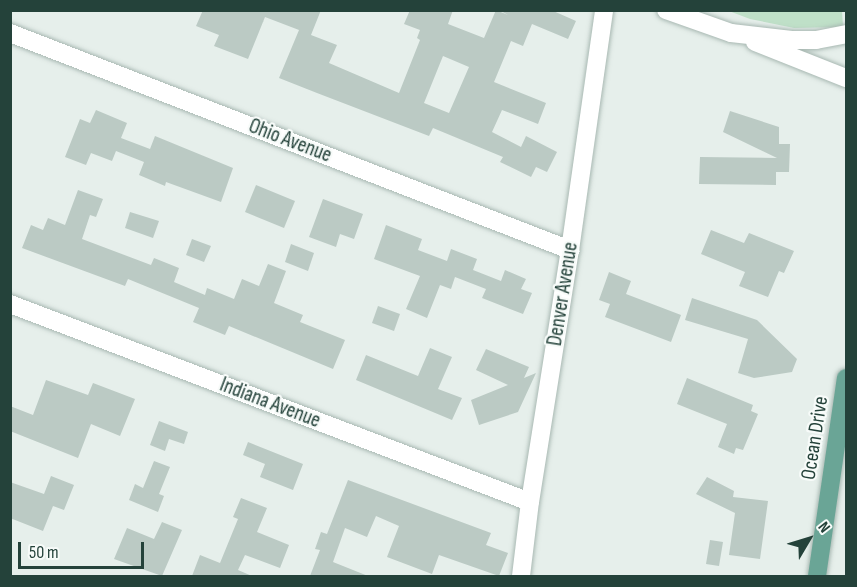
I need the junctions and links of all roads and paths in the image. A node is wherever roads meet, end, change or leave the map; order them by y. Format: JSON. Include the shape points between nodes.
{"nodes":[{"id":1,"x":604,"y":10,"type":"edge"},
{"id":2,"x":666,"y":10,"type":"edge"},
{"id":3,"x":10,"y":33,"type":"edge"},
{"id":4,"x":731,"y":33,"type":"junction"},
{"id":5,"x":846,"y":34,"type":"edge"},
{"id":6,"x":846,"y":78,"type":"edge"},
{"id":7,"x":570,"y":250,"type":"junction"},
{"id":8,"x":10,"y":304,"type":"edge"},
{"id":9,"x":846,"y":378,"type":"edge"},
{"id":10,"x":530,"y":502,"type":"junction"},
{"id":11,"x":521,"y":576,"type":"edge"},
{"id":12,"x":816,"y":576,"type":"edge"}],
"edges":[{"from":1,"to":7,"type":"street","name":"Denver Avenue"},
{"from":2,"to":4,"type":"street"},
{"from":3,"to":7,"type":"street","name":"Ohio Avenue"},
{"from":4,"to":5,"type":"street","via":[[792,40]]},
{"from":4,"to":6,"type":"street"},
{"from":7,"to":10,"type":"street","name":"Denver Avenue"},
{"from":8,"to":10,"type":"street","name":"Indiana Avenue"},
{"from":9,"to":12,"type":"main road","name":"Ocean Drive"},
{"from":10,"to":11,"type":"street","name":"Denver Avenue"}]}
